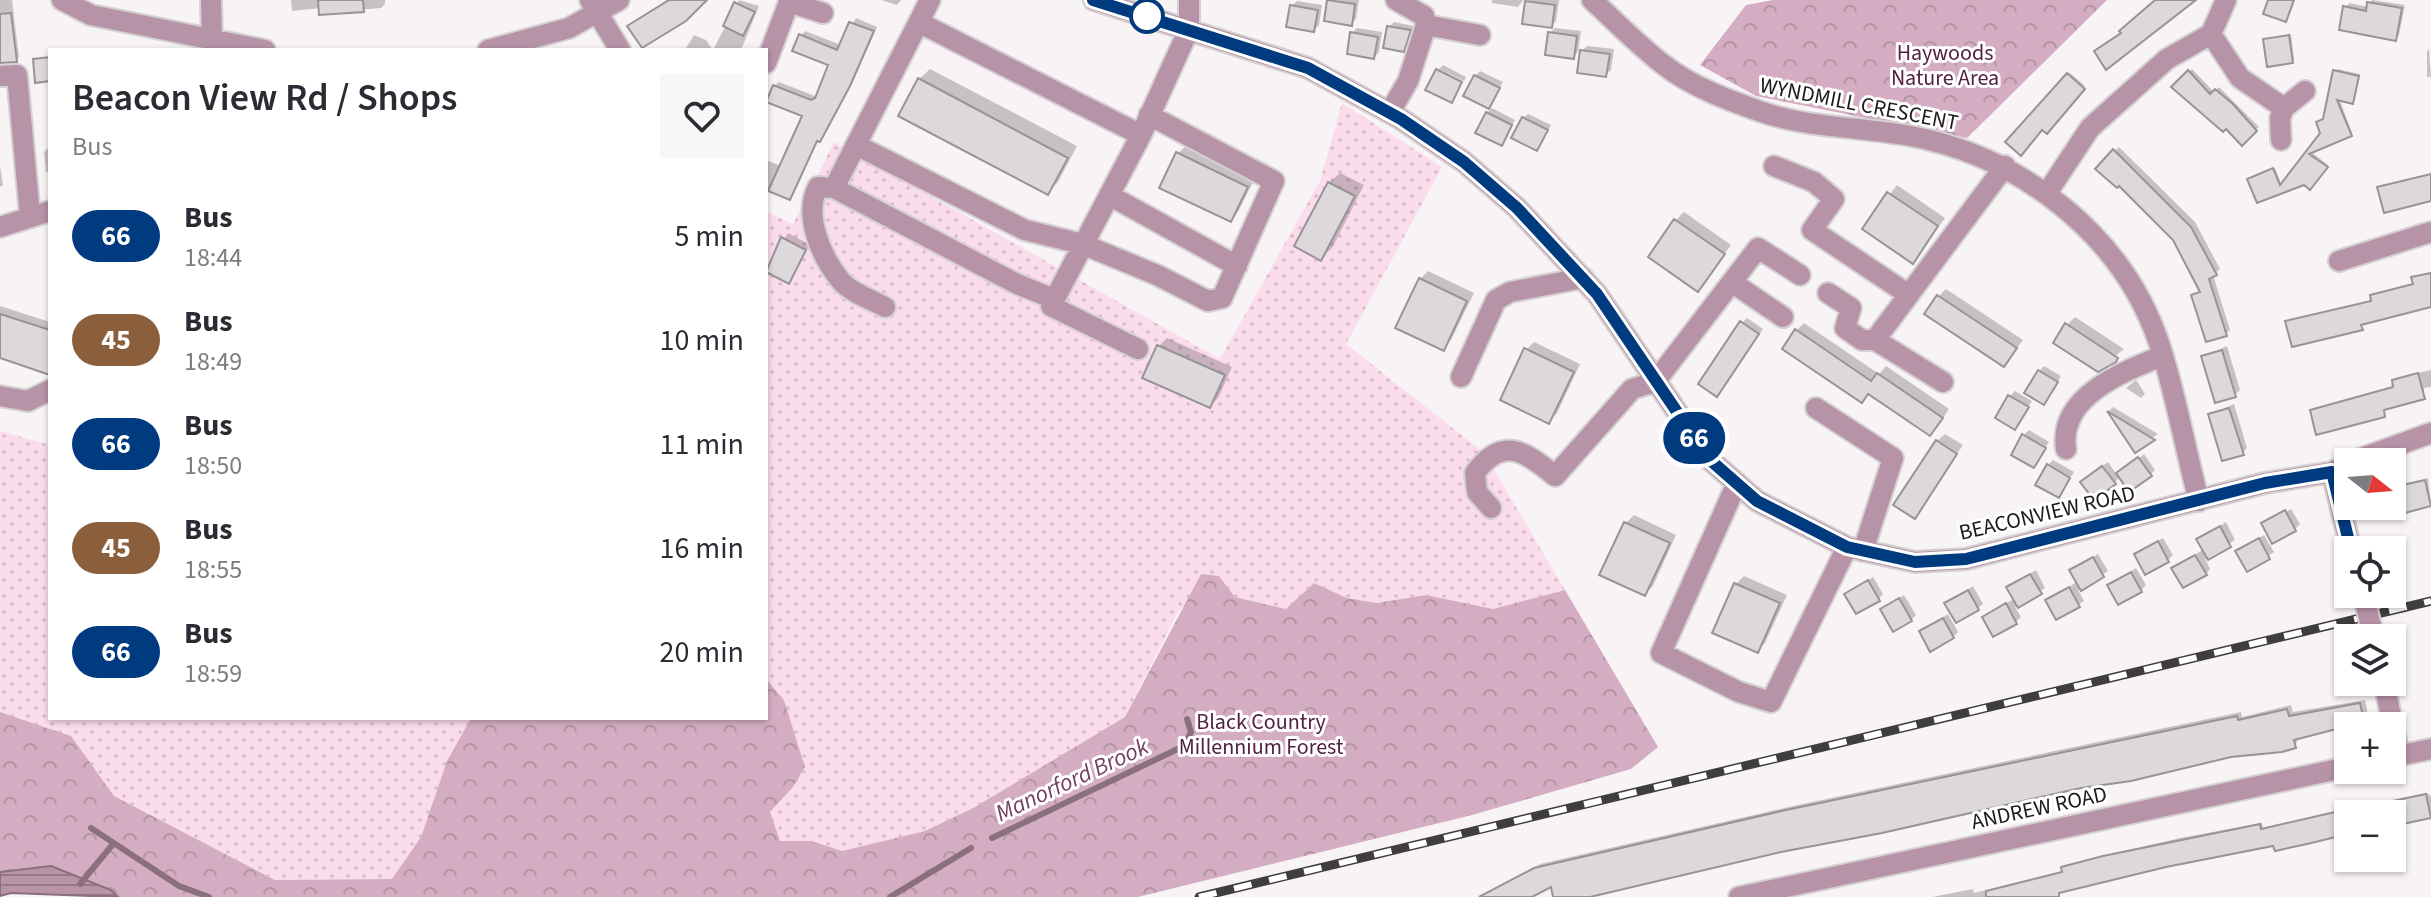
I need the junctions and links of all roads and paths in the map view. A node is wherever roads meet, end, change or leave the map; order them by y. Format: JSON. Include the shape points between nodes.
{"nodes":[{"id":1,"x":62,"y":0,"type":"edge"},
{"id":2,"x":211,"y":0,"type":"edge"},
{"id":3,"x":619,"y":0,"type":"edge"},
{"id":4,"x":930,"y":0,"type":"edge"},
{"id":5,"x":1094,"y":0,"type":"edge"},
{"id":6,"x":1189,"y":0,"type":"edge"},
{"id":7,"x":1396,"y":0,"type":"edge"},
{"id":8,"x":1592,"y":0,"type":"edge"},
{"id":9,"x":2226,"y":0,"type":"edge"},
{"id":10,"x":593,"y":7,"type":"edge"},
{"id":11,"x":823,"y":13,"type":"dead end"},
{"id":12,"x":920,"y":23,"type":"junction"},
{"id":13,"x":1426,"y":25,"type":"junction"},
{"id":14,"x":1189,"y":29,"type":"junction"},
{"id":15,"x":2211,"y":34,"type":"junction"},
{"id":16,"x":1480,"y":35,"type":"dead end"},
{"id":17,"x":212,"y":39,"type":"junction"},
{"id":18,"x":255,"y":48,"type":"edge"},
{"id":19,"x":495,"y":48,"type":"edge"},
{"id":20,"x":619,"y":48,"type":"edge"},
{"id":21,"x":768,"y":58,"type":"edge"},
{"id":22,"x":0,"y":76,"type":"edge"},
{"id":23,"x":2305,"y":91,"type":"dead end"},
{"id":24,"x":2284,"y":108,"type":"junction"},
{"id":25,"x":1390,"y":112,"type":"junction"},
{"id":26,"x":1149,"y":115,"type":"junction"},
{"id":27,"x":1141,"y":135,"type":"junction"},
{"id":28,"x":2281,"y":140,"type":"dead end"},
{"id":29,"x":856,"y":145,"type":"junction"},
{"id":30,"x":1774,"y":166,"type":"dead end"},
{"id":31,"x":2005,"y":166,"type":"junction"},
{"id":32,"x":834,"y":188,"type":"junction"},
{"id":33,"x":2047,"y":193,"type":"junction"},
{"id":34,"x":1109,"y":195,"type":"junction"},
{"id":35,"x":40,"y":214,"type":"edge"},
{"id":36,"x":0,"y":227,"type":"edge"},
{"id":37,"x":2431,"y":232,"type":"edge"},
{"id":38,"x":1082,"y":244,"type":"junction"},
{"id":39,"x":2339,"y":261,"type":"dead end"},
{"id":40,"x":1237,"y":266,"type":"junction"},
{"id":41,"x":1800,"y":275,"type":"dead end"},
{"id":42,"x":1583,"y":278,"type":"junction"},
{"id":43,"x":1733,"y":283,"type":"junction"},
{"id":44,"x":1828,"y":293,"type":"dead end"},
{"id":45,"x":1909,"y":295,"type":"junction"},
{"id":46,"x":1054,"y":299,"type":"junction"},
{"id":47,"x":885,"y":307,"type":"dead end"},
{"id":48,"x":1783,"y":317,"type":"dead end"},
{"id":49,"x":1875,"y":340,"type":"junction"},
{"id":50,"x":1138,"y":349,"type":"dead end"},
{"id":51,"x":2162,"y":356,"type":"junction"},
{"id":52,"x":1461,"y":377,"type":"dead end"},
{"id":53,"x":1655,"y":382,"type":"junction"},
{"id":54,"x":1943,"y":382,"type":"dead end"},
{"id":55,"x":48,"y":391,"type":"edge"},
{"id":56,"x":0,"y":396,"type":"edge"},
{"id":57,"x":1816,"y":408,"type":"dead end"},
{"id":58,"x":2431,"y":433,"type":"edge"},
{"id":59,"x":2391,"y":448,"type":"edge"},
{"id":60,"x":2066,"y":449,"type":"dead end"},
{"id":61,"x":2334,"y":468,"type":"edge"},
{"id":62,"x":1737,"y":483,"type":"junction"},
{"id":63,"x":2199,"y":501,"type":"junction"},
{"id":64,"x":1491,"y":508,"type":"dead end"},
{"id":65,"x":1855,"y":549,"type":"junction"},
{"id":66,"x":2431,"y":749,"type":"edge"},
{"id":67,"x":2406,"y":755,"type":"edge"},
{"id":68,"x":2334,"y":770,"type":"edge"},
{"id":69,"x":1739,"y":897,"type":"edge"}],
"edges":[{"from":1,"to":17,"type":"street","via":[[91,15]]},
{"from":2,"to":17,"type":"street"},
{"from":3,"to":10,"type":"street"},
{"from":4,"to":12,"type":"street"},
{"from":5,"to":14,"type":"street","name":"BEACONVIEW ROAD"},
{"from":6,"to":14,"type":"street"},
{"from":7,"to":13,"type":"street","via":[[1424,16]]},
{"from":8,"to":31,"type":"street","name":"WYNDMILL CRESCENT","via":[[1665,66],[1701,88],[1765,113],[1912,136]]},
{"from":9,"to":15,"type":"street"},
{"from":10,"to":19,"type":"street","via":[[569,28]]},
{"from":10,"to":20,"type":"street"},
{"from":11,"to":21,"type":"street","via":[[789,2]]},
{"from":12,"to":27,"type":"street"},
{"from":12,"to":29,"type":"street"},
{"from":13,"to":16,"type":"street"},
{"from":13,"to":25,"type":"street","via":[[1408,81]]},
{"from":14,"to":25,"type":"street","name":"BEACONVIEW ROAD","via":[[1308,68]]},
{"from":14,"to":26,"type":"street"},
{"from":15,"to":24,"type":"street","via":[[2240,78]]},
{"from":15,"to":33,"type":"street","via":[[2167,59],[2090,128]]},
{"from":17,"to":18,"type":"street"},
{"from":22,"to":35,"type":"street","via":[[17,75]]},
{"from":23,"to":24,"type":"street"},
{"from":24,"to":28,"type":"street"},
{"from":25,"to":42,"type":"street","name":"BEACONVIEW ROAD","via":[[1475,171]]},
{"from":26,"to":27,"type":"street"},
{"from":26,"to":40,"type":"street","via":[[1274,181]]},
{"from":27,"to":34,"type":"street"},
{"from":29,"to":32,"type":"street"},
{"from":29,"to":38,"type":"street","via":[[1025,230]]},
{"from":30,"to":45,"type":"street","via":[[1814,182],[1834,199],[1812,230]]},
{"from":31,"to":33,"type":"street","name":"WYNDMILL CRESCENT"},
{"from":31,"to":45,"type":"street"},
{"from":32,"to":46,"type":"street"},
{"from":32,"to":47,"type":"street","via":[[818,187],[810,202],[815,230],[842,283]]},
{"from":33,"to":51,"type":"street","name":"WYNDMILL CRESCENT","via":[[2110,254]]},
{"from":34,"to":38,"type":"street"},
{"from":34,"to":40,"type":"street"},
{"from":35,"to":36,"type":"street"},
{"from":37,"to":39,"type":"street"},
{"from":38,"to":40,"type":"street","via":[[1208,301],[1222,298]]},
{"from":38,"to":46,"type":"street"},
{"from":41,"to":43,"type":"street","via":[[1758,248]]},
{"from":42,"to":52,"type":"street","via":[[1510,292],[1496,300]]},
{"from":42,"to":53,"type":"street","name":"BEACONVIEW ROAD"},
{"from":43,"to":48,"type":"street"},
{"from":43,"to":53,"type":"street"},
{"from":44,"to":49,"type":"street","via":[[1851,308],[1845,328],[1862,340]]},
{"from":45,"to":49,"type":"street"},
{"from":46,"to":50,"type":"street","via":[[1051,306]]},
{"from":49,"to":54,"type":"street"},
{"from":51,"to":60,"type":"street","via":[[2094,390],[2076,408],[2064,433]]},
{"from":51,"to":63,"type":"street","name":"WYNDMILL CRESCENT"},
{"from":53,"to":62,"type":"street","name":"BEACONVIEW ROAD","via":[[1709,459]]},
{"from":53,"to":64,"type":"street","via":[[1632,389],[1555,476],[1523,454],[1503,449],[1488,455],[1475,473],[1477,492]]},
{"from":55,"to":56,"type":"street","via":[[28,401]]},
{"from":57,"to":65,"type":"street","via":[[1893,458]]},
{"from":58,"to":59,"type":"street","name":"BEACONVIEW ROAD"},
{"from":61,"to":63,"type":"street","name":"BEACONVIEW ROAD"},
{"from":62,"to":65,"type":"street","name":"BEACONVIEW ROAD","via":[[1769,508]]},
{"from":62,"to":65,"type":"street","via":[[1661,653],[1771,702]]},
{"from":63,"to":65,"type":"street","name":"BEACONVIEW ROAD","via":[[1966,559],[1915,562]]},
{"from":66,"to":67,"type":"street"},
{"from":68,"to":69,"type":"street","name":"ANDREW ROAD"}]}
